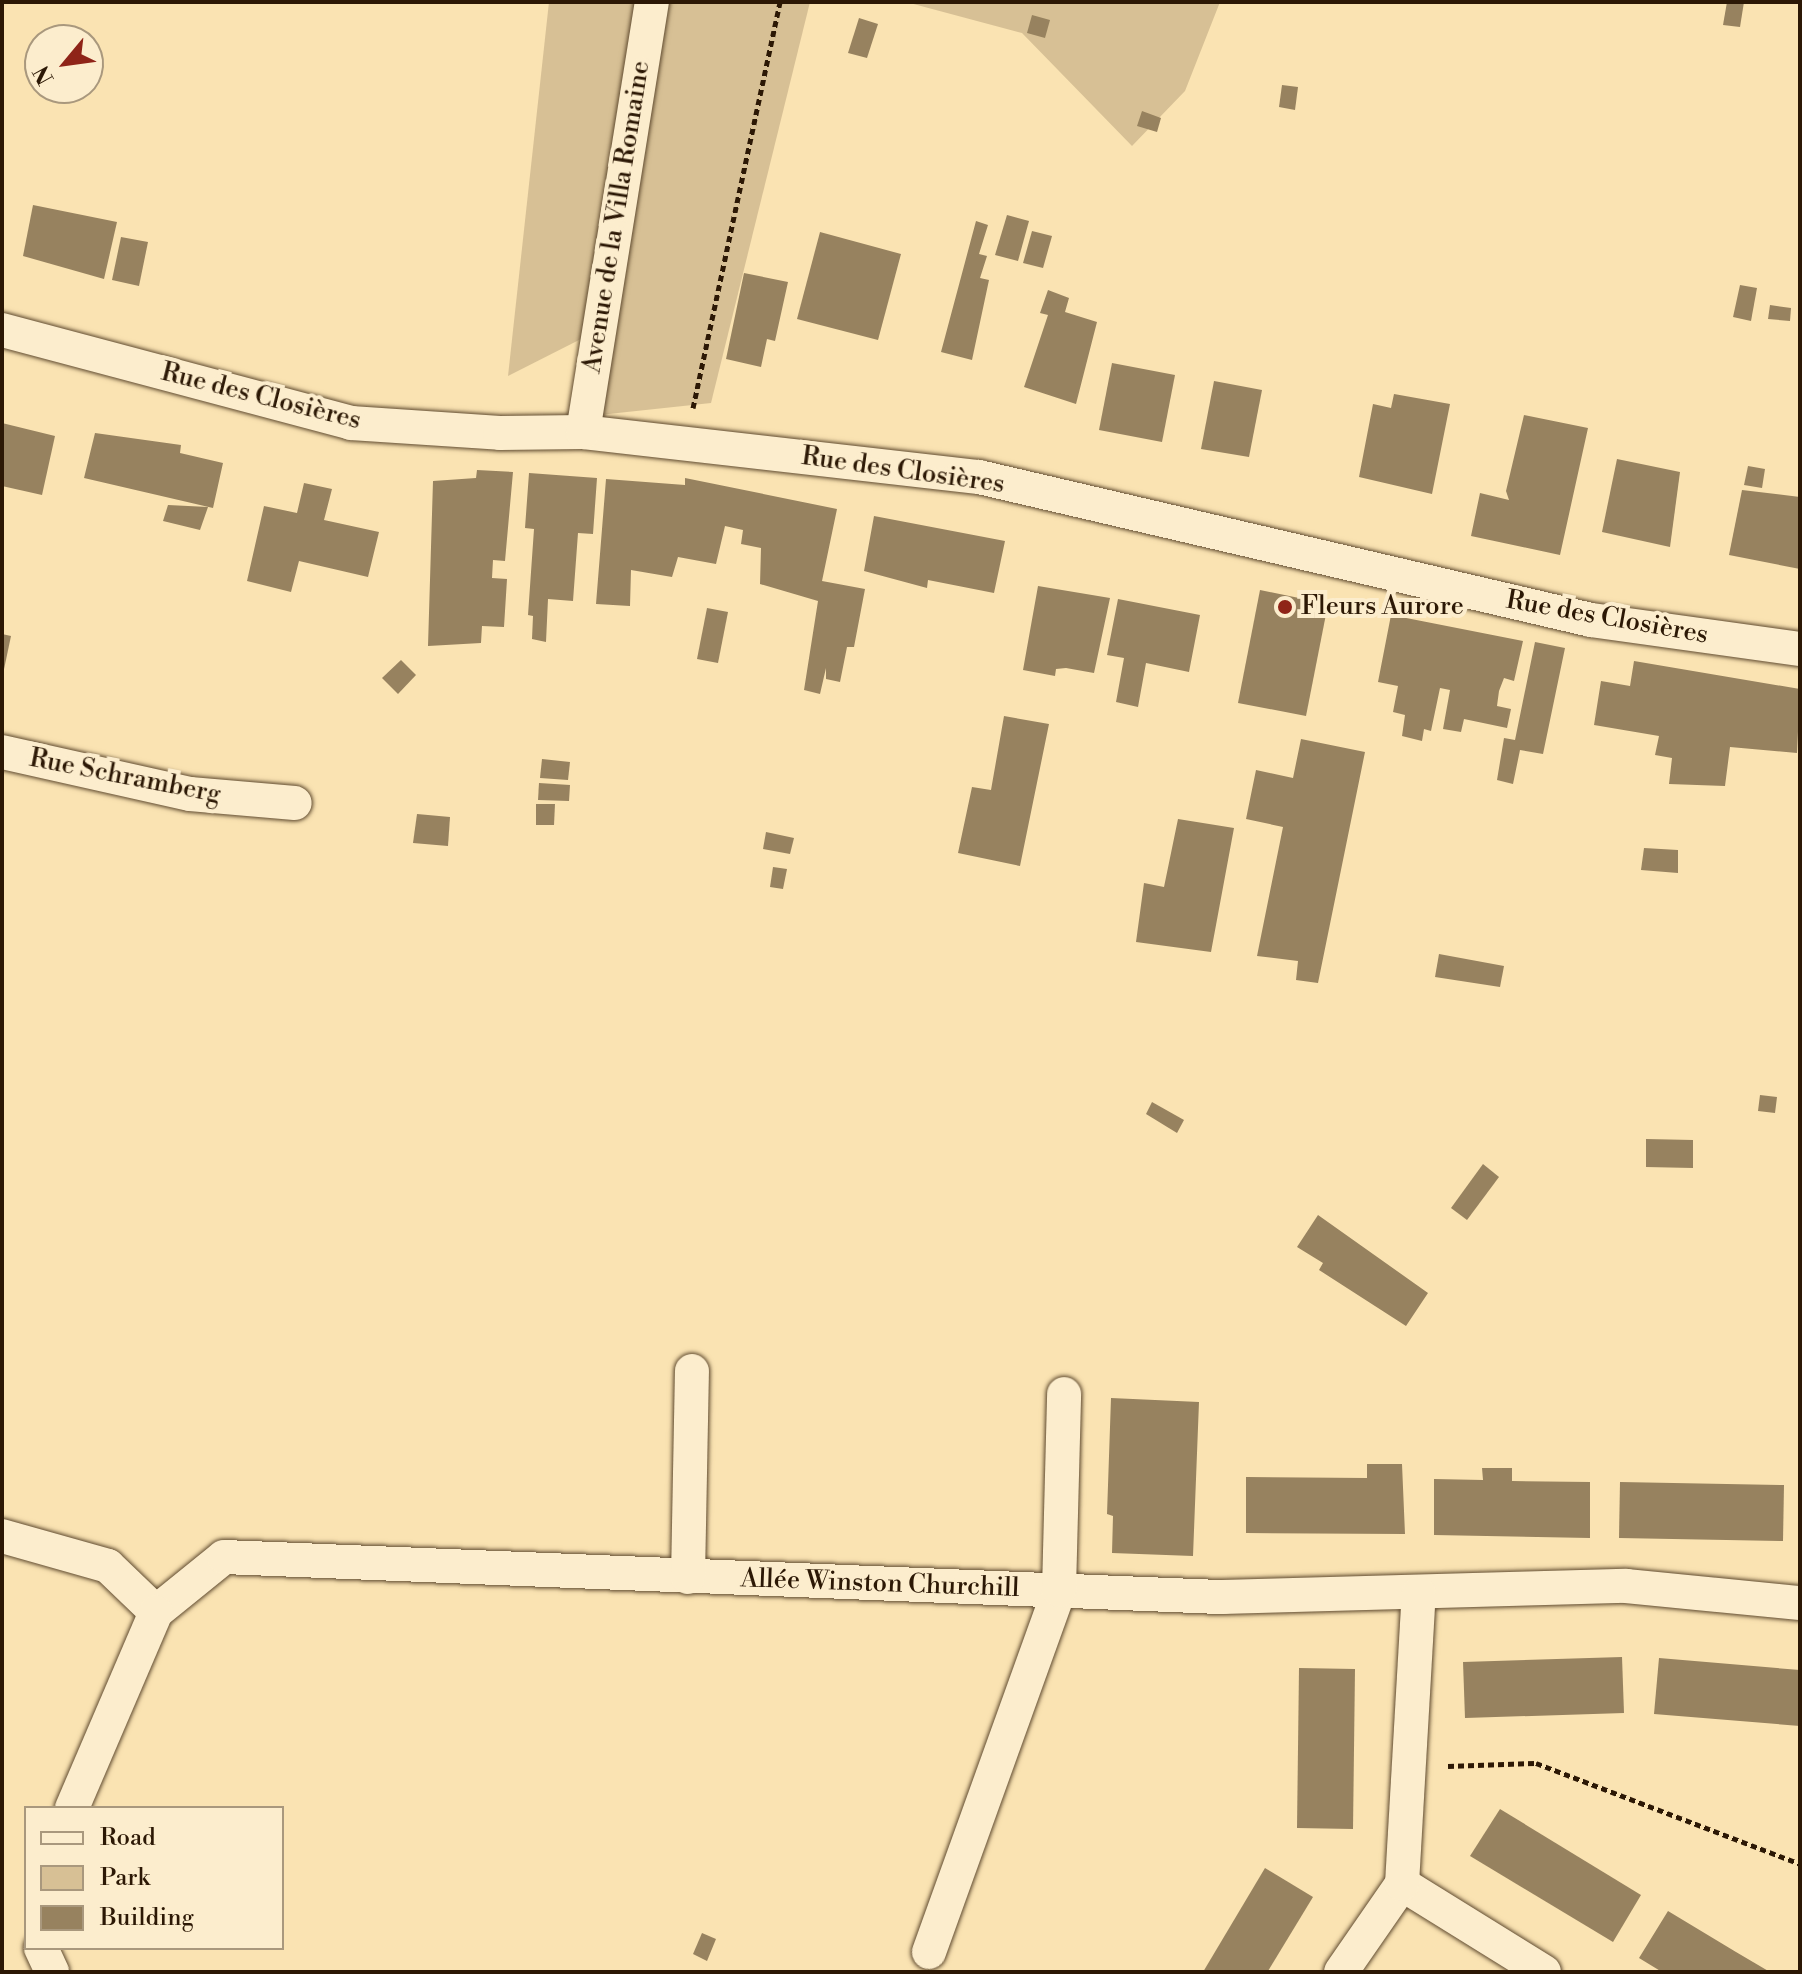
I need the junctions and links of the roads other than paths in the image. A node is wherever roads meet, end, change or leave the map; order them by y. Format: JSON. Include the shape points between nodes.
{"nodes":[{"id":1,"x":652,"y":2,"type":"edge"},
{"id":2,"x":2,"y":330,"type":"edge"},
{"id":3,"x":583,"y":432,"type":"junction"},
{"id":4,"x":1800,"y":649,"type":"edge"},
{"id":5,"x":2,"y":752,"type":"edge"},
{"id":6,"x":295,"y":803,"type":"dead end"},
{"id":7,"x":692,"y":1371,"type":"dead end"},
{"id":8,"x":1064,"y":1394,"type":"dead end"},
{"id":9,"x":2,"y":1536,"type":"edge"},
{"id":10,"x":688,"y":1577,"type":"junction"},
{"id":11,"x":1059,"y":1590,"type":"junction"},
{"id":12,"x":1419,"y":1593,"type":"junction"},
{"id":13,"x":1800,"y":1603,"type":"edge"},
{"id":14,"x":156,"y":1612,"type":"junction"},
{"id":15,"x":73,"y":1806,"type":"edge"},
{"id":16,"x":1402,"y":1884,"type":"junction"},
{"id":17,"x":42,"y":1950,"type":"edge"},
{"id":18,"x":929,"y":1952,"type":"dead end"},
{"id":19,"x":52,"y":1972,"type":"edge"},
{"id":20,"x":1341,"y":1972,"type":"edge"},
{"id":21,"x":1544,"y":1972,"type":"edge"}],
"edges":[{"from":1,"to":3,"type":"street","name":"Avenue de la Villa Romaine"},
{"from":2,"to":3,"type":"street","name":"Rue des Closières","via":[[351,423],[500,433]]},
{"from":3,"to":4,"type":"street","name":"Rue des Closières","via":[[979,477],[1591,620]]},
{"from":5,"to":6,"type":"street","name":"Rue Schramberg","via":[[190,794]]},
{"from":7,"to":10,"type":"street"},
{"from":8,"to":11,"type":"street"},
{"from":9,"to":14,"type":"street","via":[[108,1566]]},
{"from":10,"to":11,"type":"street","name":"Allée Winston Churchill"},
{"from":10,"to":14,"type":"street","name":"Allée Winston Churchill","via":[[224,1557]]},
{"from":11,"to":12,"type":"street","name":"Allée Winston Churchill","via":[[1222,1597]]},
{"from":11,"to":18,"type":"street"},
{"from":12,"to":13,"type":"street","name":"Allée Winston Churchill","via":[[1626,1586]]},
{"from":12,"to":16,"type":"street"},
{"from":14,"to":15,"type":"street"},
{"from":16,"to":20,"type":"street"},
{"from":16,"to":21,"type":"street"},
{"from":17,"to":19,"type":"street"}]}
